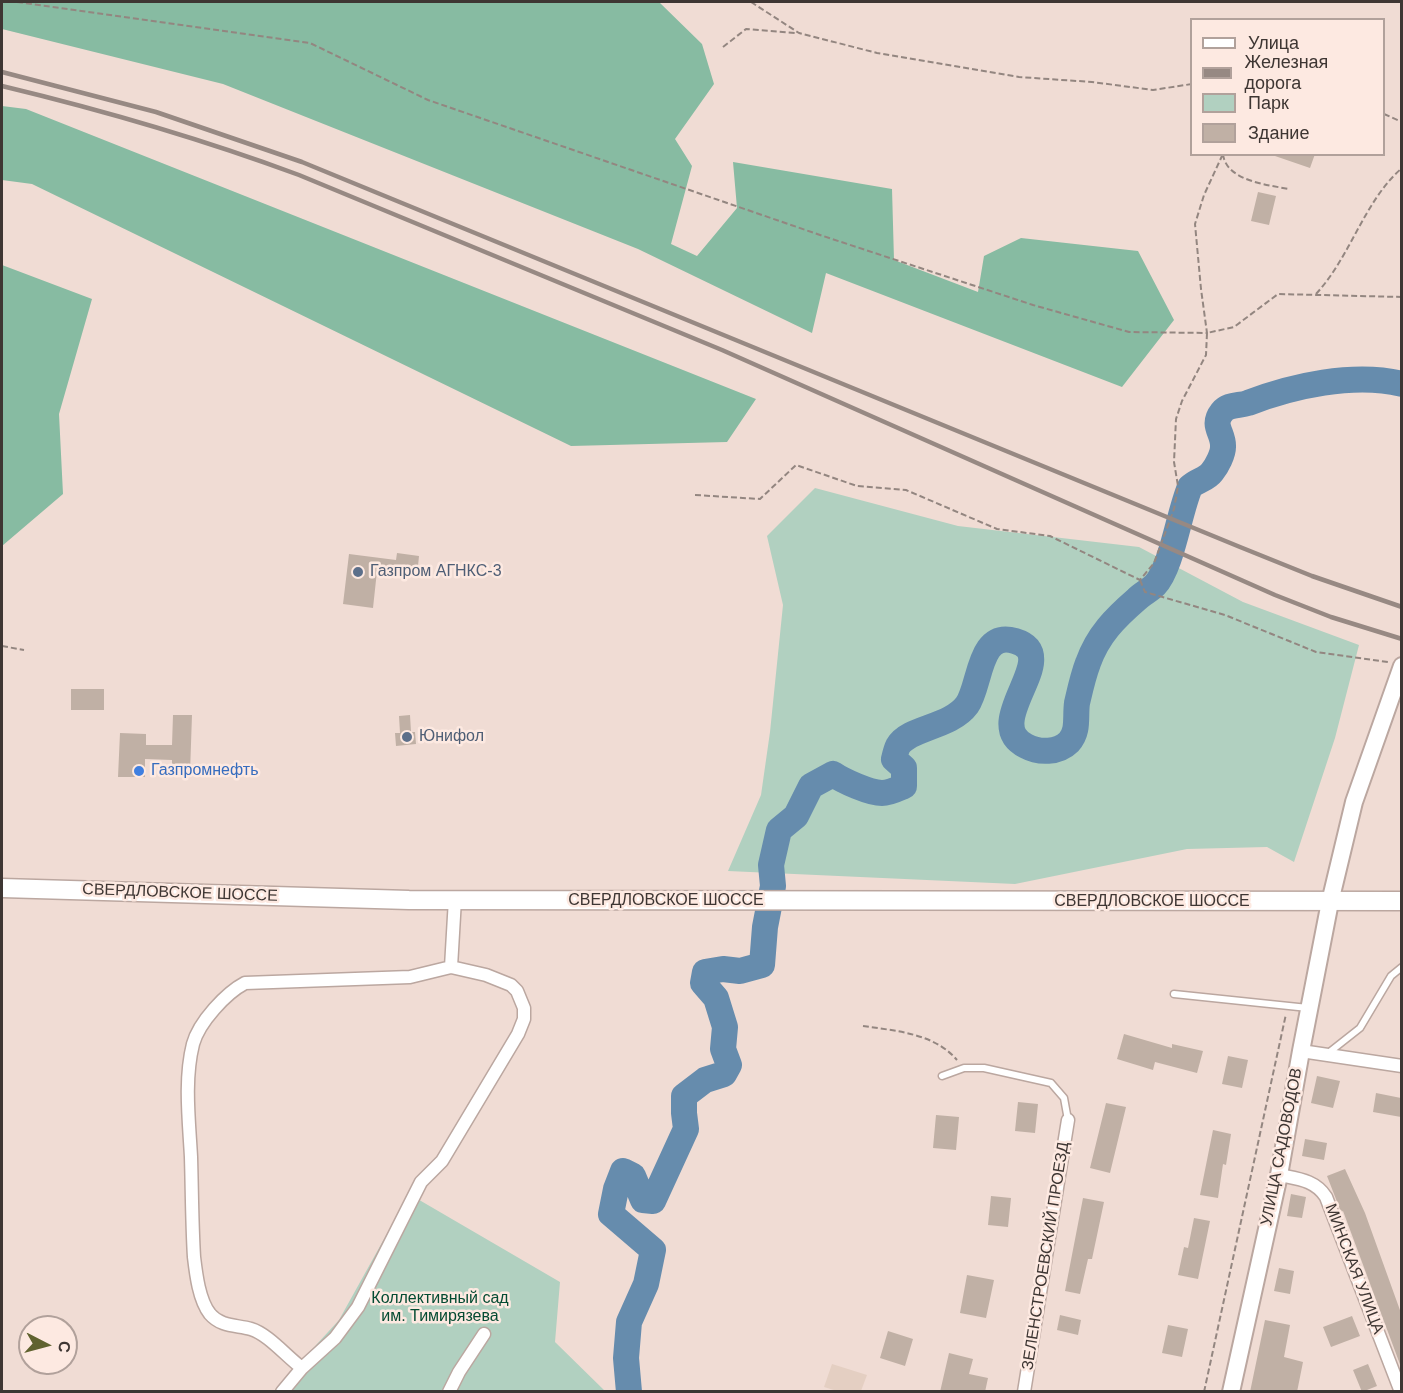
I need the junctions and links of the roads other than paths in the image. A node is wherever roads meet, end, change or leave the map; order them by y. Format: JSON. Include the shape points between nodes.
{"nodes":[{"id":1,"x":1396,"y":664,"type":"edge"},
{"id":2,"x":2,"y":888,"type":"edge"},
{"id":3,"x":455,"y":899,"type":"junction"},
{"id":4,"x":1401,"y":901,"type":"edge"},
{"id":5,"x":1330,"y":902,"type":"junction"},
{"id":6,"x":451,"y":967,"type":"junction"},
{"id":7,"x":1401,"y":967,"type":"edge"},
{"id":8,"x":1174,"y":994,"type":"dead end"},
{"id":9,"x":1309,"y":1008,"type":"junction"},
{"id":10,"x":1301,"y":1051,"type":"junction"},
{"id":11,"x":1326,"y":1054,"type":"junction"},
{"id":12,"x":1401,"y":1066,"type":"edge"},
{"id":13,"x":942,"y":1076,"type":"dead end"},
{"id":14,"x":1068,"y":1120,"type":"joint"},
{"id":15,"x":1279,"y":1175,"type":"junction"},
{"id":16,"x":484,"y":1334,"type":"dead end"},
{"id":17,"x":302,"y":1368,"type":"junction"},
{"id":18,"x":282,"y":1392,"type":"edge"},
{"id":19,"x":449,"y":1392,"type":"edge"},
{"id":20,"x":1024,"y":1392,"type":"edge"},
{"id":21,"x":1231,"y":1392,"type":"edge"},
{"id":22,"x":1401,"y":1392,"type":"edge"}],
"edges":[{"from":1,"to":5,"type":"main road","name":"УЛИЦА САДОВОДОВ","via":[[1354,802]]},
{"from":2,"to":3,"type":"main road","name":"СВЕРДЛОВСКОЕ ШОССЕ"},
{"from":3,"to":5,"type":"main road","name":"СВЕРДЛОВСКОЕ ШОССЕ"},
{"from":3,"to":6,"type":"street"},
{"from":4,"to":5,"type":"main road","name":"СВЕРДЛОВСКОЕ ШОССЕ"},
{"from":5,"to":9,"type":"main road","name":"УЛИЦА САДОВОДОВ"},
{"from":6,"to":17,"type":"street","via":[[511,985],[521,999],[524,1018],[442,1161],[421,1182],[358,1307],[335,1338]]},
{"from":6,"to":17,"type":"street","via":[[410,977],[244,982],[231,990],[205,1021],[194,1043],[188,1094],[194,1258],[206,1306],[211,1315],[228,1326],[261,1334]]},
{"from":7,"to":11,"type":"lane","via":[[1391,976],[1360,1028]]},
{"from":8,"to":9,"type":"lane"},
{"from":9,"to":10,"type":"main road","name":"УЛИЦА САДОВОДОВ"},
{"from":10,"to":11,"type":"street"},
{"from":10,"to":15,"type":"main road","name":"УЛИЦА САДОВОДОВ"},
{"from":11,"to":12,"type":"street"},
{"from":13,"to":14,"type":"lane","via":[[964,1068],[984,1068],[1051,1083],[1064,1098]]},
{"from":14,"to":20,"type":"street","name":"ЗЕЛЕНСТРОЕВСКИЙ ПРОЕЗД"},
{"from":15,"to":21,"type":"main road","name":"УЛИЦА САДОВОДОВ"},
{"from":15,"to":22,"type":"street","name":"МИНСКАЯ УЛИЦА","via":[[1312,1183],[1326,1197]]},
{"from":16,"to":19,"type":"street"},
{"from":17,"to":18,"type":"street"}]}
